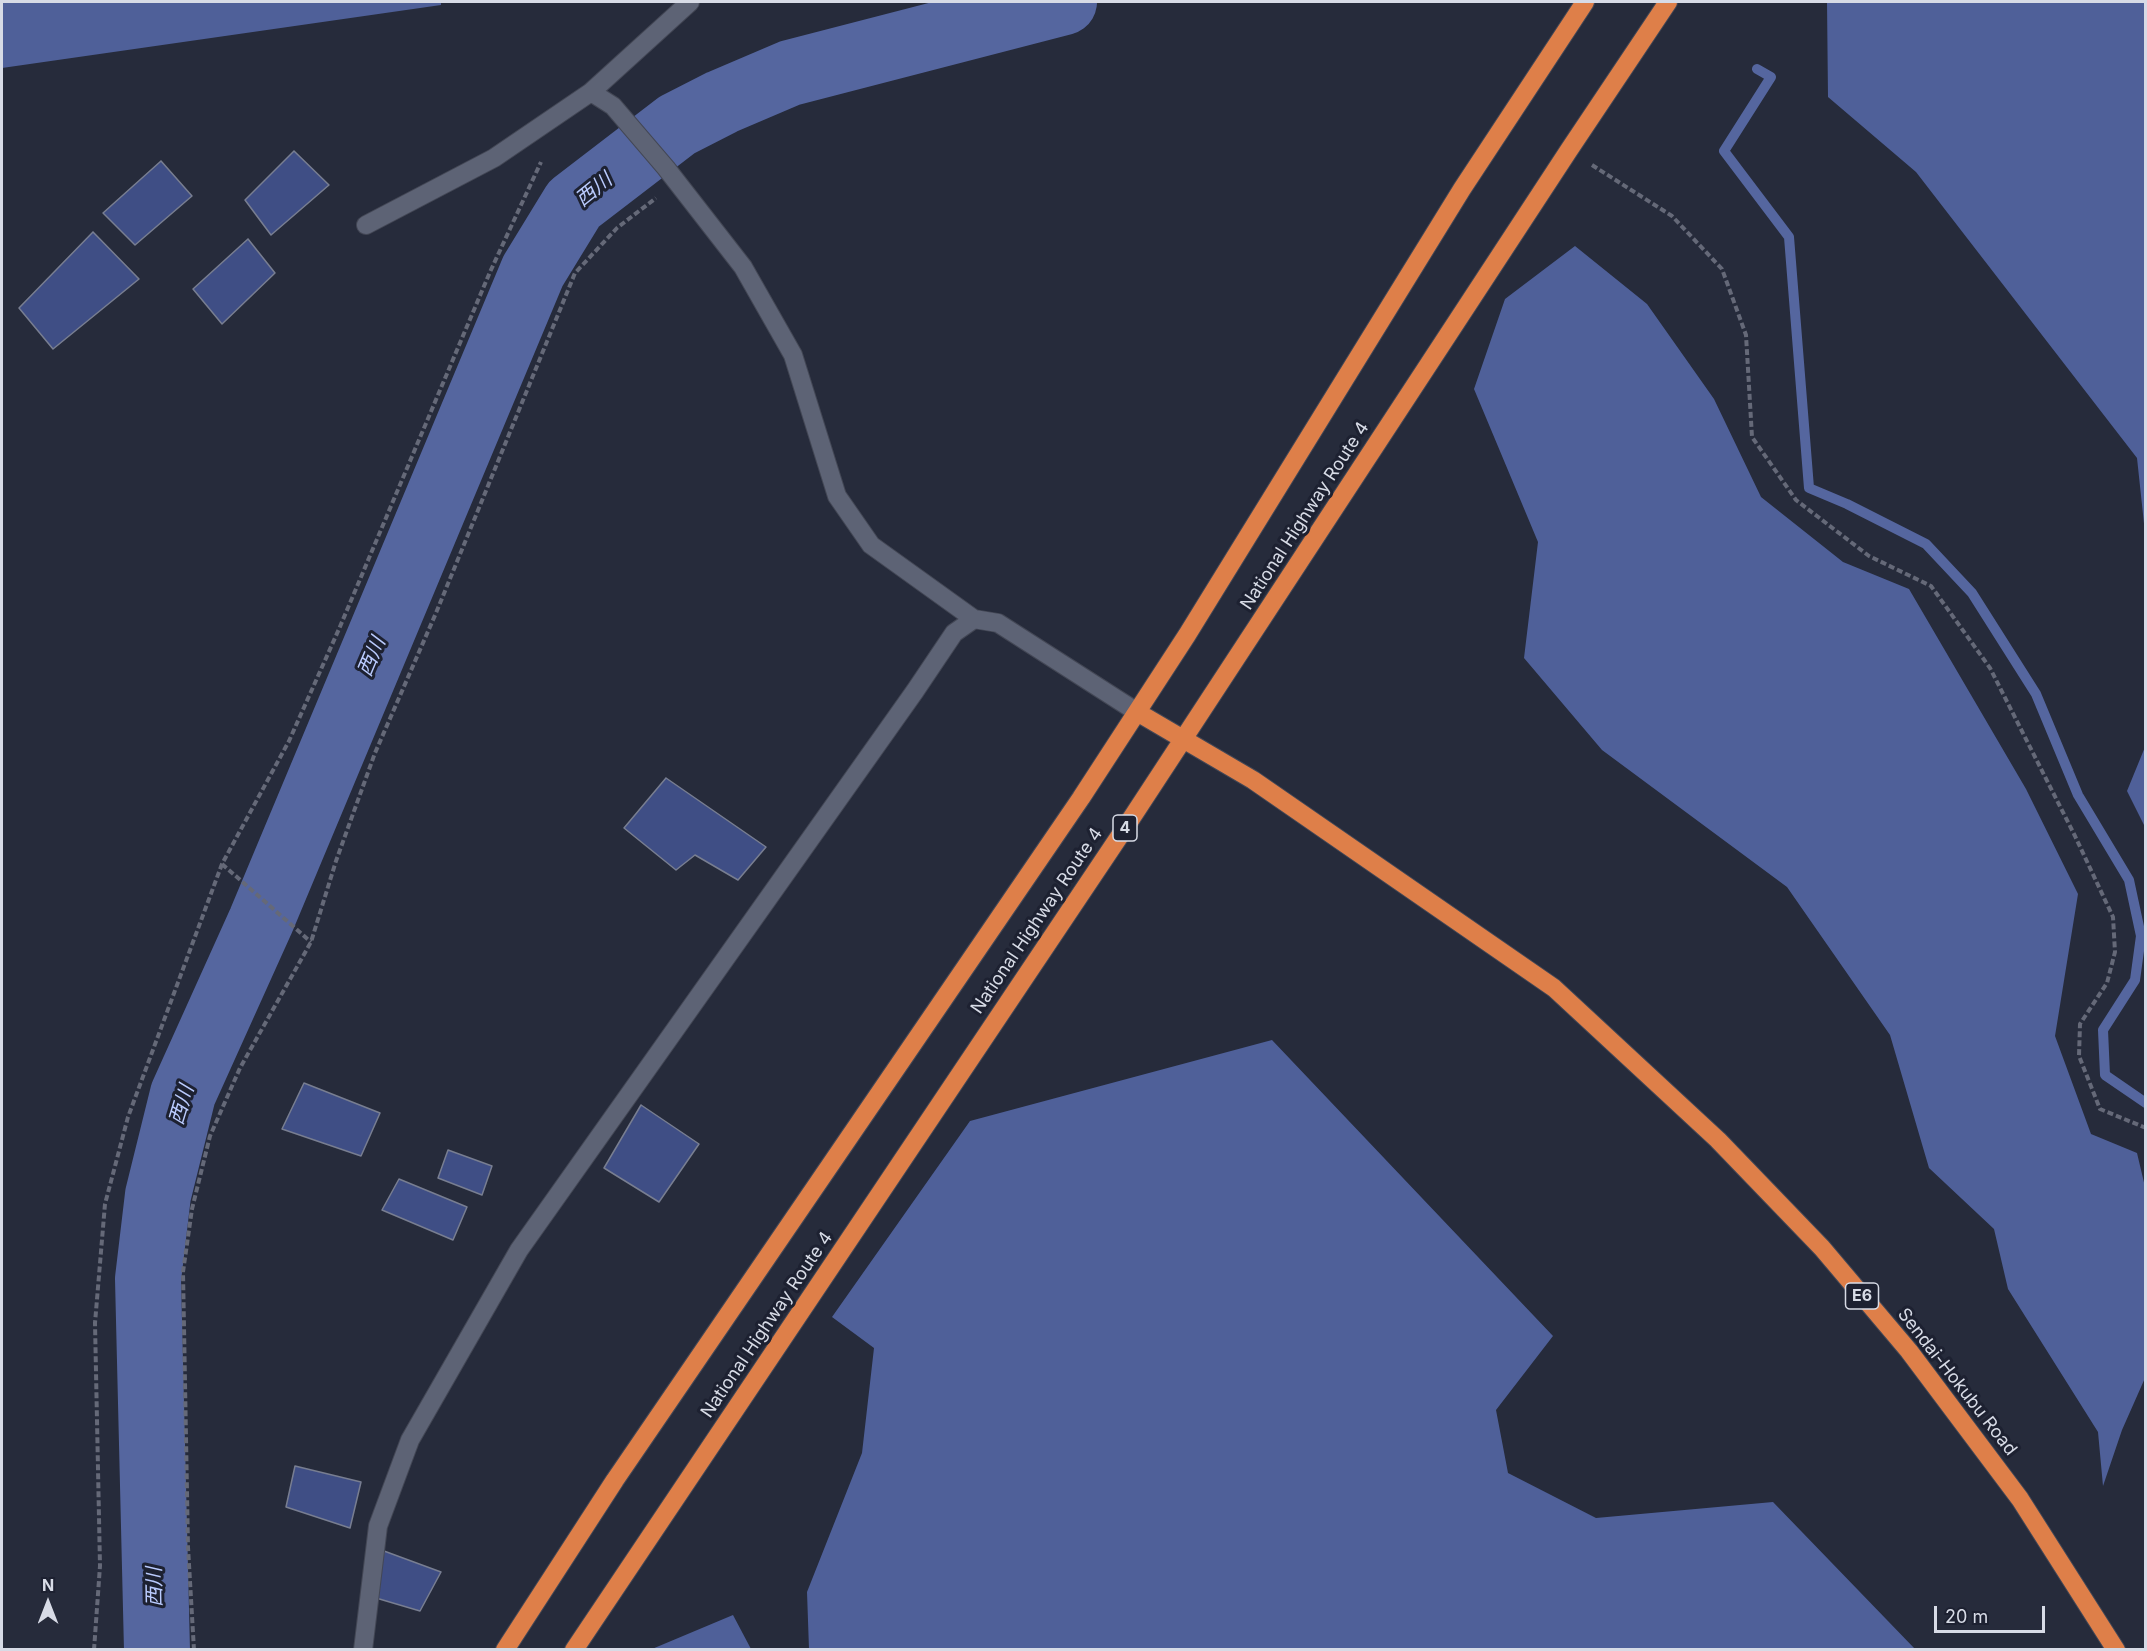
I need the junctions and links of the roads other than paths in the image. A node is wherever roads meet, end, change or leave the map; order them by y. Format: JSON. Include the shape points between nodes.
{"nodes":[{"id":1,"x":690,"y":2,"type":"edge"},
{"id":2,"x":1585,"y":2,"type":"edge"},
{"id":3,"x":1668,"y":2,"type":"edge"},
{"id":4,"x":591,"y":93,"type":"junction"},
{"id":5,"x":366,"y":225,"type":"dead end"},
{"id":6,"x":974,"y":619,"type":"junction"},
{"id":7,"x":1137,"y":712,"type":"junction"},
{"id":8,"x":1183,"y":740,"type":"junction"},
{"id":9,"x":363,"y":1650,"type":"edge"},
{"id":10,"x":505,"y":1650,"type":"edge"},
{"id":11,"x":574,"y":1650,"type":"edge"},
{"id":12,"x":2116,"y":1650,"type":"edge"}],
"edges":[{"from":1,"to":4,"type":"street"},
{"from":2,"to":7,"type":"highway","name":"National Highway Route 4","via":[[1462,189]]},
{"from":3,"to":8,"type":"highway","name":"National Highway Route 4","number":"4"},
{"from":4,"to":5,"type":"street","via":[[494,158]]},
{"from":4,"to":6,"type":"street","via":[[614,106],[743,267],[793,355],[837,496],[871,545]]},
{"from":6,"to":7,"type":"street","via":[[998,623]]},
{"from":6,"to":9,"type":"street","via":[[954,633],[519,1250],[410,1440],[378,1526]]},
{"from":7,"to":8,"type":"highway","name":"Sendai-Hokubu Road"},
{"from":7,"to":10,"type":"highway","name":"National Highway Route 4","via":[[615,1480]]},
{"from":8,"to":11,"type":"highway","name":"National Highway Route 4","number":"4"},
{"from":8,"to":12,"type":"highway","name":"Sendai-Hokubu Road","number":"E6","via":[[1253,780],[1554,988],[1718,1140],[1836,1266],[1909,1352],[2020,1499]]}]}
